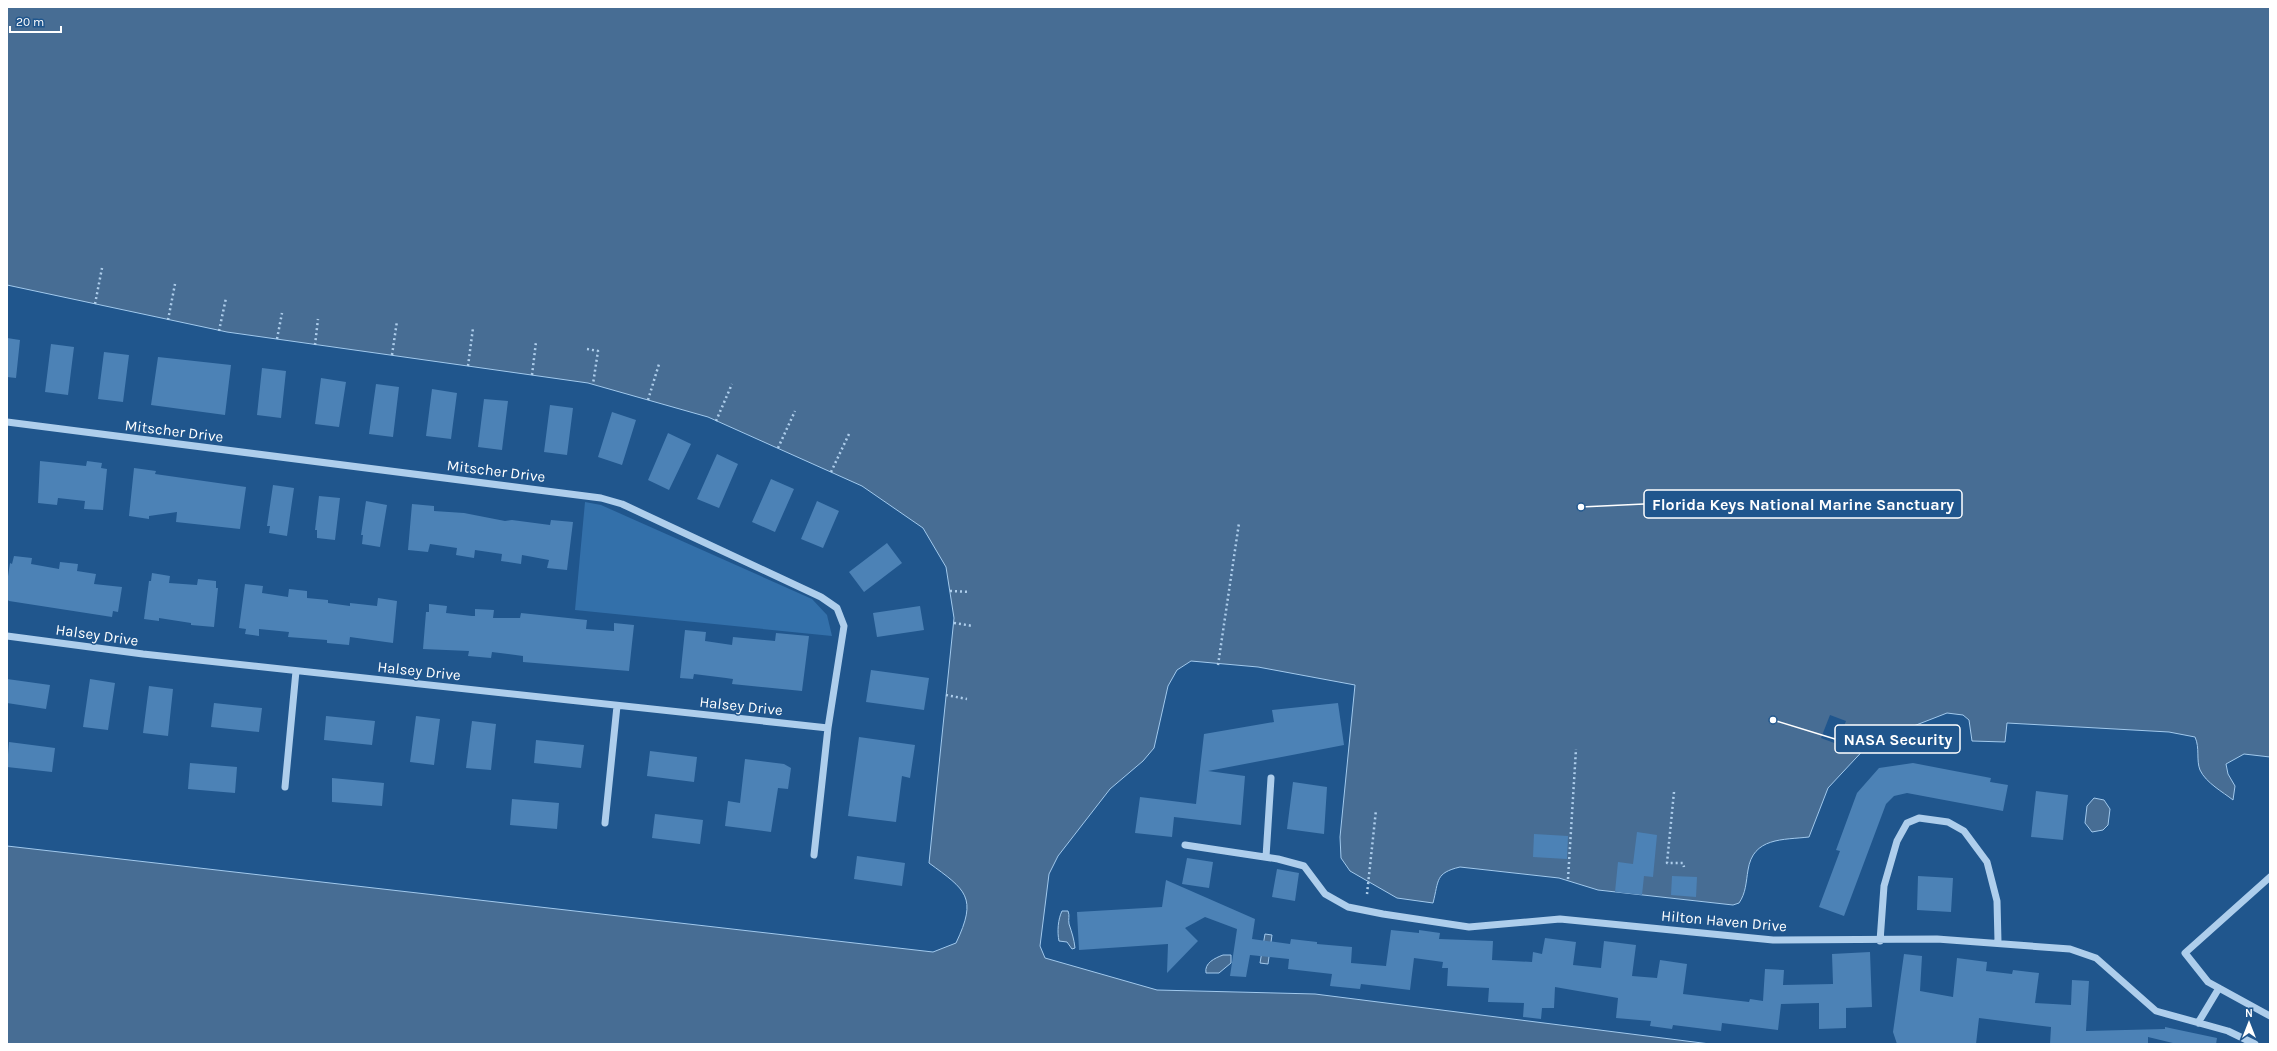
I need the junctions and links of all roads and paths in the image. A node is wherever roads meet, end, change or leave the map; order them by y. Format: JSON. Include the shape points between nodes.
{"nodes":[{"id":1,"x":102,"y":268,"type":"dead end"},
{"id":2,"x":176,"y":284,"type":"dead end"},
{"id":3,"x":226,"y":298,"type":"dead end"},
{"id":4,"x":95,"y":304,"type":"dead end"},
{"id":5,"x":282,"y":314,"type":"dead end"},
{"id":6,"x":168,"y":320,"type":"dead end"},
{"id":7,"x":318,"y":320,"type":"dead end"},
{"id":8,"x":397,"y":321,"type":"dead end"},
{"id":9,"x":473,"y":328,"type":"dead end"},
{"id":10,"x":219,"y":330,"type":"dead end"},
{"id":11,"x":277,"y":339,"type":"dead end"},
{"id":12,"x":536,"y":342,"type":"dead end"},
{"id":13,"x":315,"y":345,"type":"dead end"},
{"id":14,"x":587,"y":349,"type":"dead end"},
{"id":15,"x":392,"y":355,"type":"dead end"},
{"id":16,"x":659,"y":364,"type":"dead end"},
{"id":17,"x":468,"y":366,"type":"dead end"},
{"id":18,"x":532,"y":375,"type":"dead end"},
{"id":19,"x":593,"y":384,"type":"dead end"},
{"id":20,"x":732,"y":384,"type":"dead end"},
{"id":21,"x":648,"y":400,"type":"dead end"},
{"id":22,"x":795,"y":411,"type":"dead end"},
{"id":23,"x":716,"y":421,"type":"dead end"},
{"id":24,"x":7,"y":422,"type":"edge"},
{"id":25,"x":849,"y":434,"type":"dead end"},
{"id":26,"x":778,"y":448,"type":"dead end"},
{"id":27,"x":831,"y":472,"type":"dead end"},
{"id":28,"x":1239,"y":523,"type":"dead end"},
{"id":29,"x":950,"y":591,"type":"dead end"},
{"id":30,"x":970,"y":592,"type":"dead end"},
{"id":31,"x":954,"y":623,"type":"dead end"},
{"id":32,"x":973,"y":626,"type":"dead end"},
{"id":33,"x":7,"y":636,"type":"edge"},
{"id":34,"x":1218,"y":665,"type":"dead end"},
{"id":35,"x":296,"y":671,"type":"junction"},
{"id":36,"x":946,"y":695,"type":"dead end"},
{"id":37,"x":968,"y":699,"type":"dead end"},
{"id":38,"x":617,"y":706,"type":"junction"},
{"id":39,"x":828,"y":728,"type":"junction"},
{"id":40,"x":1576,"y":750,"type":"dead end"},
{"id":41,"x":1270,"y":778,"type":"dead end"},
{"id":42,"x":285,"y":787,"type":"dead end"},
{"id":43,"x":1674,"y":792,"type":"dead end"},
{"id":44,"x":1376,"y":810,"type":"dead end"},
{"id":45,"x":605,"y":823,"type":"dead end"},
{"id":46,"x":1185,"y":845,"type":"dead end"},
{"id":47,"x":814,"y":855,"type":"dead end"},
{"id":48,"x":1266,"y":857,"type":"junction"},
{"id":49,"x":1684,"y":867,"type":"dead end"},
{"id":50,"x":2270,"y":877,"type":"edge"},
{"id":51,"x":1568,"y":879,"type":"dead end"},
{"id":52,"x":1368,"y":894,"type":"dead end"},
{"id":53,"x":1880,"y":940,"type":"junction"},
{"id":54,"x":1998,"y":942,"type":"junction"},
{"id":55,"x":2219,"y":988,"type":"junction"},
{"id":56,"x":2270,"y":1016,"type":"edge"},
{"id":57,"x":2198,"y":1023,"type":"junction"},
{"id":58,"x":2255,"y":1044,"type":"edge"}],
"edges":[{"from":1,"to":4,"type":"path"},
{"from":2,"to":6,"type":"path"},
{"from":3,"to":10,"type":"path"},
{"from":5,"to":11,"type":"path"},
{"from":7,"to":13,"type":"path"},
{"from":8,"to":15,"type":"path"},
{"from":9,"to":17,"type":"path"},
{"from":12,"to":18,"type":"path"},
{"from":14,"to":19,"type":"path","via":[[598,351]]},
{"from":16,"to":21,"type":"path"},
{"from":20,"to":23,"type":"path"},
{"from":22,"to":26,"type":"path"},
{"from":24,"to":39,"type":"street","name":"Mitscher Drive","via":[[601,498],[622,504],[821,597],[836,608],[844,626]]},
{"from":25,"to":27,"type":"path"},
{"from":28,"to":34,"type":"path"},
{"from":29,"to":30,"type":"path"},
{"from":31,"to":32,"type":"path"},
{"from":33,"to":35,"type":"street","name":"Halsey Drive"},
{"from":35,"to":38,"type":"street","name":"Halsey Drive"},
{"from":35,"to":42,"type":"street"},
{"from":36,"to":37,"type":"path"},
{"from":38,"to":39,"type":"street","name":"Halsey Drive"},
{"from":38,"to":45,"type":"street"},
{"from":39,"to":47,"type":"street","name":"Mitscher Drive"},
{"from":40,"to":51,"type":"path"},
{"from":41,"to":48,"type":"street"},
{"from":43,"to":49,"type":"path","via":[[1667,863],[1684,863]]},
{"from":44,"to":52,"type":"path"},
{"from":46,"to":48,"type":"street","name":"Hilton Haven Drive"},
{"from":48,"to":53,"type":"street","name":"Hilton Haven Drive","via":[[1304,866],[1326,894],[1348,907],[1420,921],[1469,927],[1560,919],[1773,940]]},
{"from":50,"to":55,"type":"street","via":[[2185,953],[2208,982]]},
{"from":53,"to":54,"type":"street","name":"Hilton Haven Drive"},
{"from":53,"to":54,"type":"street","via":[[1884,886],[1897,841],[1908,823],[1919,818],[1948,822],[1964,831],[1986,862],[1997,900]]},
{"from":54,"to":57,"type":"street","name":"Hilton Haven Drive","via":[[2070,949],[2096,958],[2156,1011]]},
{"from":55,"to":56,"type":"street"},
{"from":55,"to":57,"type":"street"},
{"from":57,"to":58,"type":"street","name":"Hilton Haven Drive","via":[[2228,1031]]}]}
